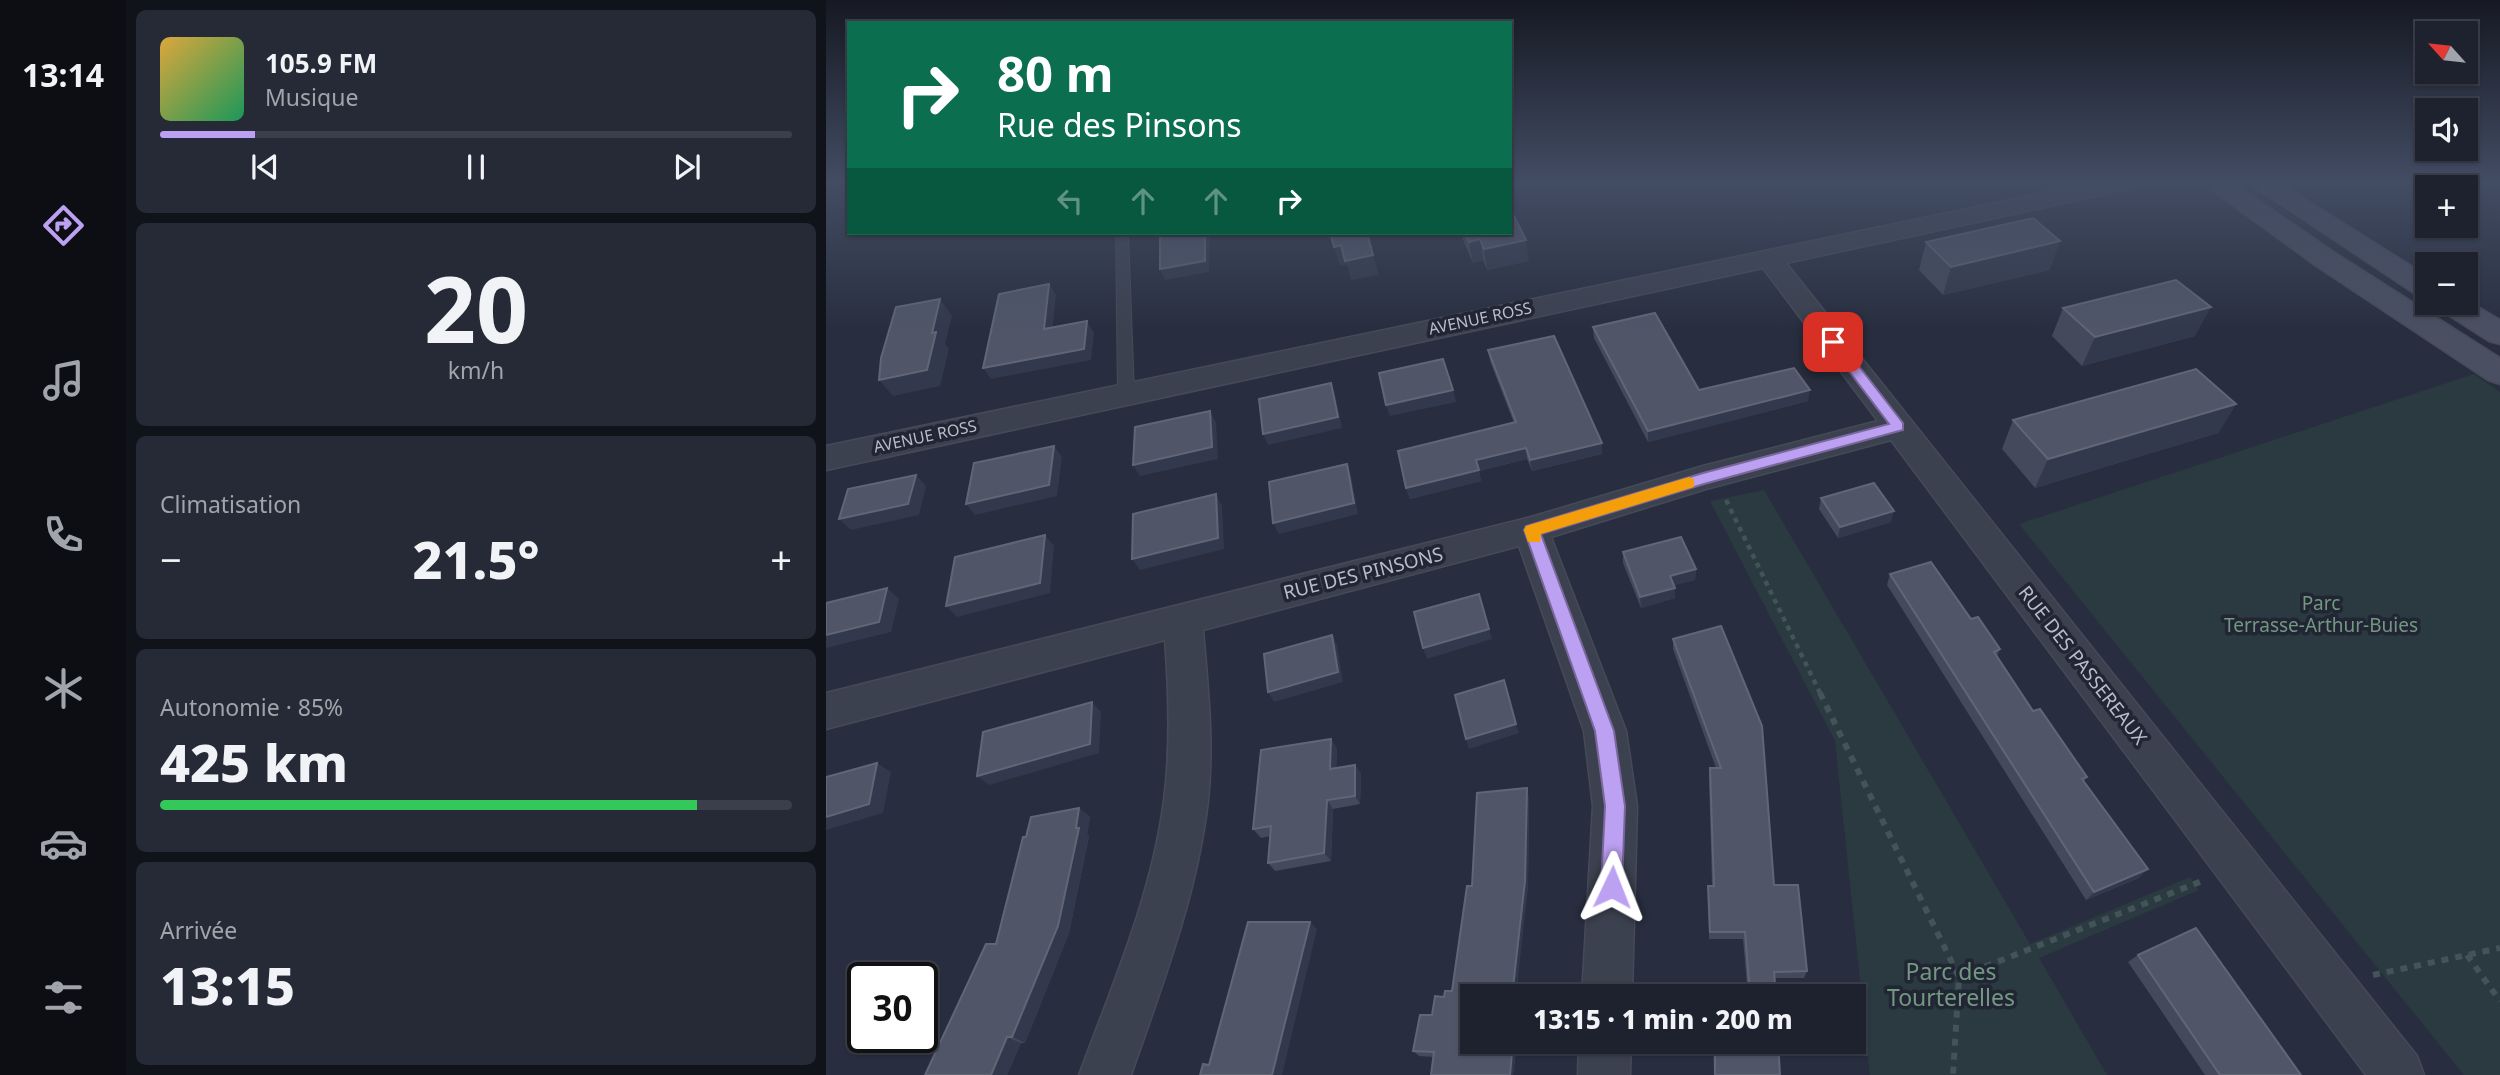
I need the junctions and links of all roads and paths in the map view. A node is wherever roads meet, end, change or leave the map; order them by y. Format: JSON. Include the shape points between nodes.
{"nodes":[{"id":1,"x":1892,"y":231,"type":"edge"},
{"id":2,"x":2285,"y":231,"type":"edge"},
{"id":3,"x":2337,"y":231,"type":"edge"},
{"id":4,"x":1122,"y":235,"type":"edge"},
{"id":5,"x":1768,"y":257,"type":"junction"},
{"id":6,"x":2415,"y":281,"type":"edge"},
{"id":7,"x":2469,"y":315,"type":"edge"},
{"id":8,"x":2500,"y":334,"type":"edge"},
{"id":9,"x":2500,"y":373,"type":"edge"},
{"id":10,"x":1126,"y":393,"type":"junction"},
{"id":11,"x":1898,"y":427,"type":"junction"},
{"id":12,"x":826,"y":458,"type":"edge"},
{"id":13,"x":1703,"y":478,"type":"junction"},
{"id":14,"x":1531,"y":530,"type":"junction"},
{"id":15,"x":1183,"y":620,"type":"junction"},
{"id":16,"x":826,"y":711,"type":"edge"},
{"id":17,"x":2239,"y":867,"type":"junction"},
{"id":18,"x":2500,"y":948,"type":"edge"},
{"id":19,"x":2467,"y":955,"type":"junction"},
{"id":20,"x":1959,"y":977,"type":"junction"},
{"id":21,"x":2328,"y":983,"type":"junction"},
{"id":22,"x":1608,"y":984,"type":"edge"},
{"id":23,"x":2500,"y":1001,"type":"edge"},
{"id":24,"x":1605,"y":1054,"type":"edge"},
{"id":25,"x":1105,"y":1075,"type":"edge"},
{"id":26,"x":1604,"y":1075,"type":"edge"},
{"id":27,"x":1953,"y":1075,"type":"edge"},
{"id":28,"x":2398,"y":1075,"type":"edge"}],
"edges":[{"from":1,"to":5,"type":"street","name":"AVENUE ROSS"},
{"from":2,"to":9,"type":"street"},
{"from":3,"to":6,"type":"street"},
{"from":4,"to":10,"type":"lane"},
{"from":5,"to":10,"type":"street","name":"AVENUE ROSS"},
{"from":5,"to":11,"type":"street","name":"RUE DES PASSEREAUX"},
{"from":7,"to":8,"type":"street"},
{"from":10,"to":12,"type":"street","name":"AVENUE ROSS"},
{"from":11,"to":13,"type":"street","name":"RUE DES PINSONS"},
{"from":11,"to":17,"type":"street","name":"RUE DES PASSEREAUX"},
{"from":13,"to":14,"type":"street","name":"RUE DES PINSONS"},
{"from":13,"to":20,"type":"path","via":[[1726,500]]},
{"from":14,"to":15,"type":"street","name":"RUE DES PINSONS"},
{"from":14,"to":22,"type":"street","via":[[1605,731],[1615,806]]},
{"from":15,"to":16,"type":"street","name":"RUE DES PINSONS"},
{"from":15,"to":25,"type":"street","via":[[1189,740],[1183,825],[1151,947]]},
{"from":17,"to":20,"type":"path"},
{"from":17,"to":21,"type":"street","name":"RUE DES PASSEREAUX"},
{"from":18,"to":19,"type":"path"},
{"from":19,"to":21,"type":"path"},
{"from":19,"to":23,"type":"path"},
{"from":20,"to":27,"type":"path"},
{"from":21,"to":28,"type":"street","name":"RUE DES PASSEREAUX"},
{"from":24,"to":26,"type":"street"}]}
